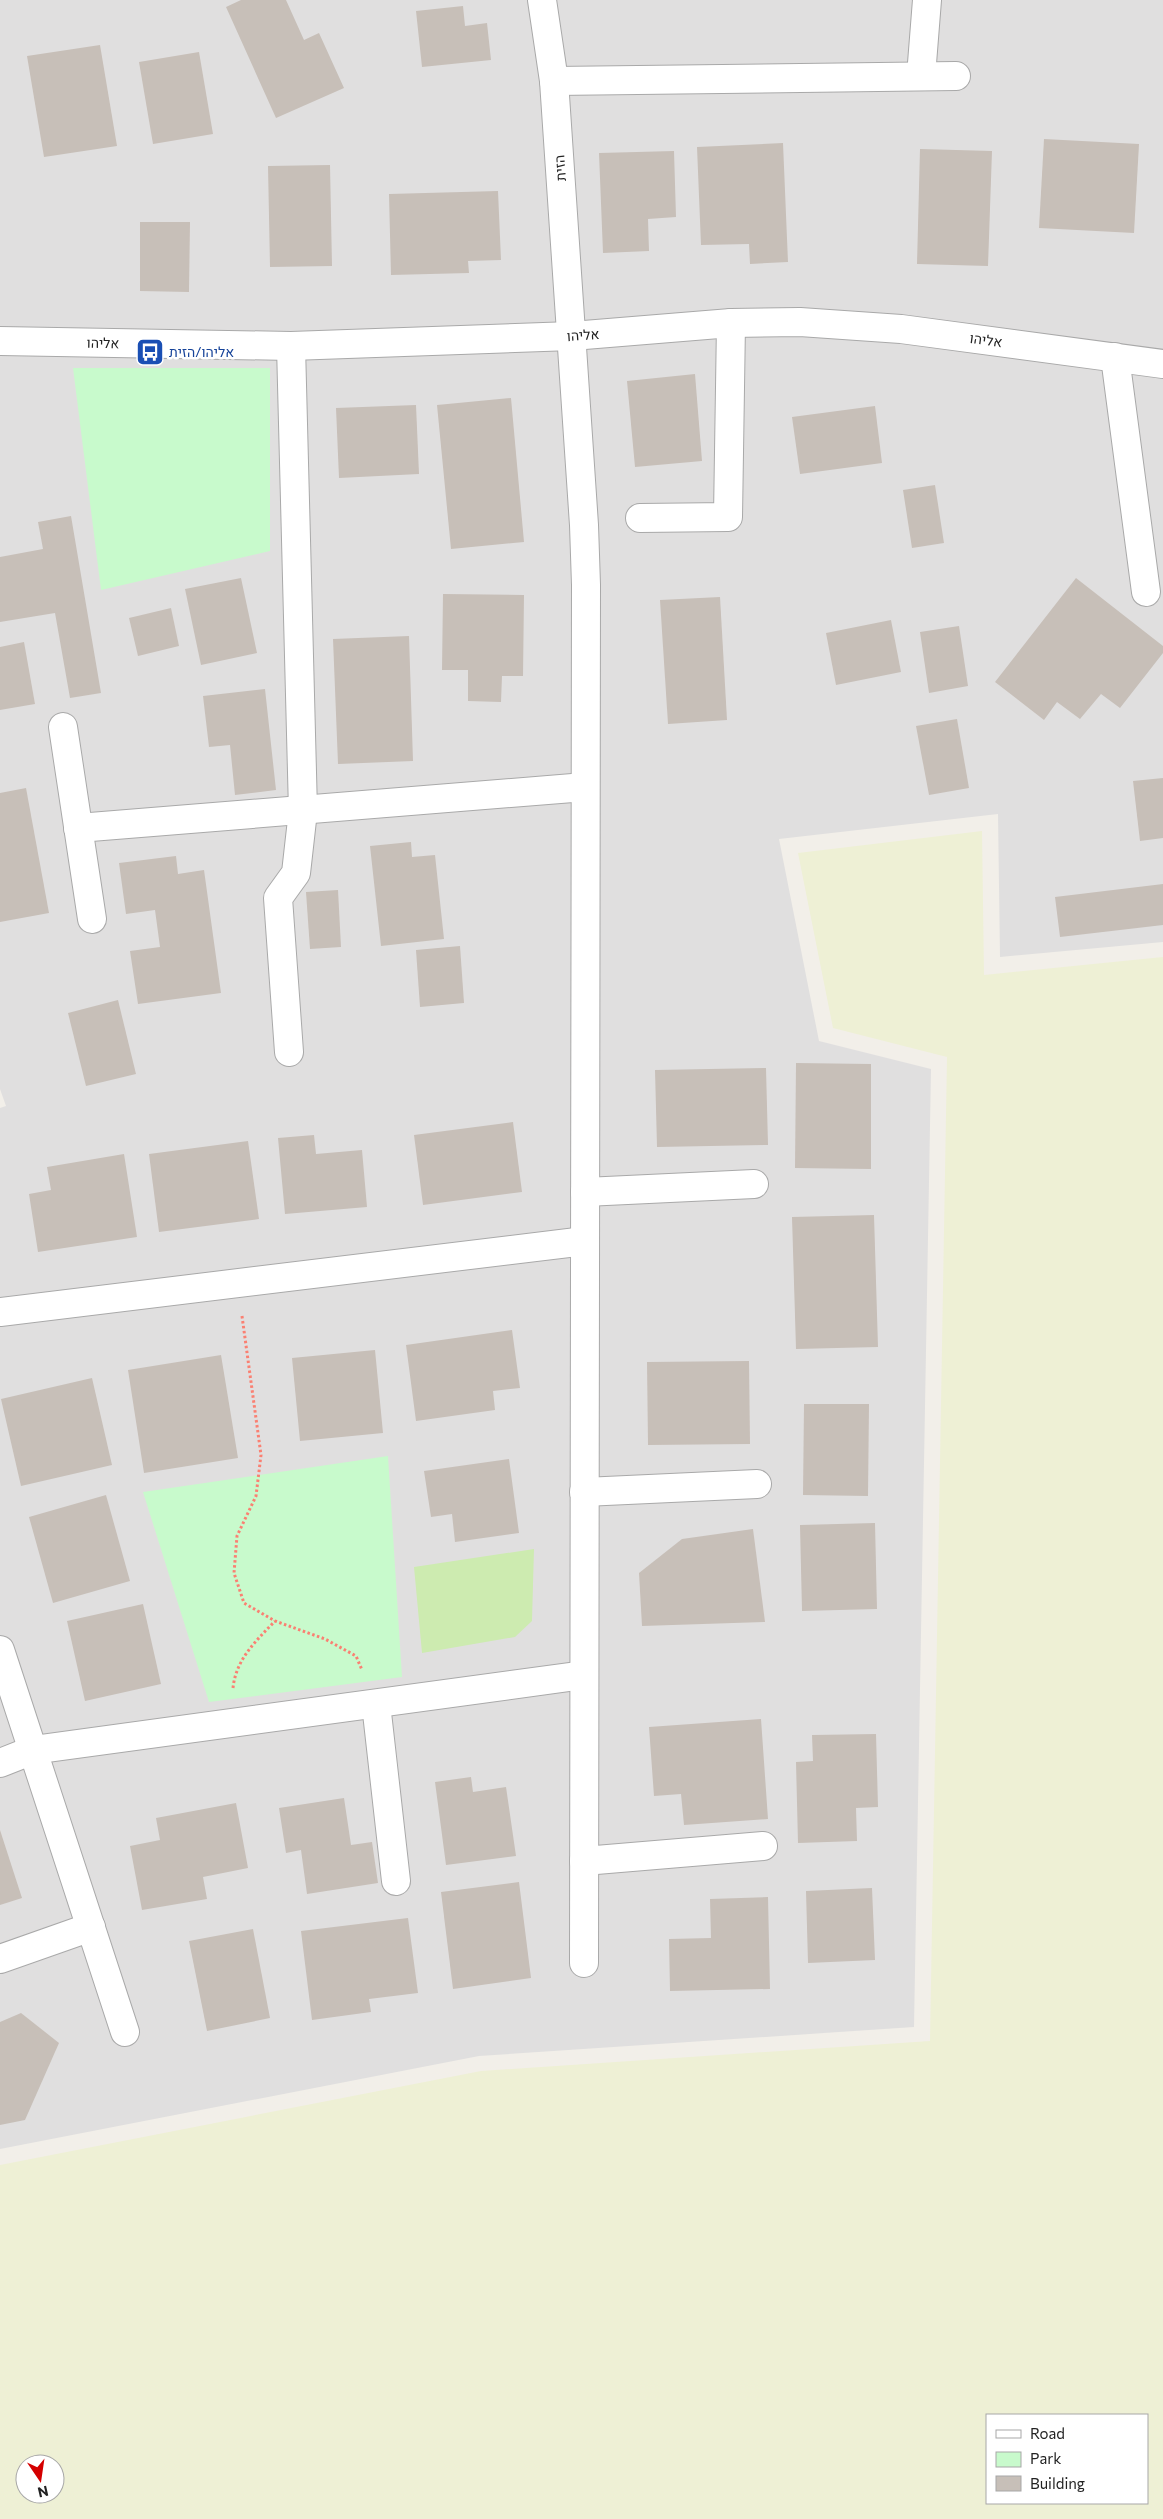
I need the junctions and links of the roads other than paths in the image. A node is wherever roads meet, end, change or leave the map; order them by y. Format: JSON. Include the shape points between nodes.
{"nodes":[{"id":1,"x":542,"y":0,"type":"edge"},
{"id":2,"x":927,"y":0,"type":"edge"},
{"id":3,"x":921,"y":76,"type":"junction"},
{"id":4,"x":956,"y":76,"type":"dead end"},
{"id":5,"x":554,"y":81,"type":"junction"},
{"id":6,"x":731,"y":323,"type":"junction"},
{"id":7,"x":572,"y":336,"type":"junction"},
{"id":8,"x":0,"y":341,"type":"edge"},
{"id":9,"x":291,"y":346,"type":"junction"},
{"id":10,"x":1115,"y":357,"type":"junction"},
{"id":11,"x":1163,"y":364,"type":"edge"},
{"id":12,"x":640,"y":518,"type":"dead end"},
{"id":13,"x":1146,"y":592,"type":"dead end"},
{"id":14,"x":63,"y":727,"type":"dead end"},
{"id":15,"x":585,"y":787,"type":"junction"},
{"id":16,"x":303,"y":811,"type":"junction"},
{"id":17,"x":78,"y":828,"type":"junction"},
{"id":18,"x":92,"y":918,"type":"dead end"},
{"id":19,"x":289,"y":1052,"type":"dead end"},
{"id":20,"x":754,"y":1184,"type":"dead end"},
{"id":21,"x":585,"y":1192,"type":"junction"},
{"id":22,"x":585,"y":1241,"type":"junction"},
{"id":23,"x":0,"y":1312,"type":"edge"},
{"id":24,"x":757,"y":1484,"type":"dead end"},
{"id":25,"x":584,"y":1492,"type":"junction"},
{"id":26,"x":0,"y":1650,"type":"edge"},
{"id":27,"x":584,"y":1675,"type":"junction"},
{"id":28,"x":376,"y":1704,"type":"junction"},
{"id":29,"x":33,"y":1750,"type":"junction"},
{"id":30,"x":0,"y":1763,"type":"edge"},
{"id":31,"x":763,"y":1846,"type":"dead end"},
{"id":32,"x":584,"y":1861,"type":"junction"},
{"id":33,"x":396,"y":1882,"type":"dead end"},
{"id":34,"x":91,"y":1927,"type":"junction"},
{"id":35,"x":0,"y":1959,"type":"edge"},
{"id":36,"x":584,"y":1963,"type":"dead end"},
{"id":37,"x":125,"y":2032,"type":"dead end"}],
"edges":[{"from":1,"to":5,"type":"street","name":"הזית"},
{"from":2,"to":3,"type":"street"},
{"from":3,"to":4,"type":"street"},
{"from":3,"to":5,"type":"street"},
{"from":5,"to":7,"type":"street","name":"הזית"},
{"from":6,"to":7,"type":"street","name":"אליהו"},
{"from":6,"to":10,"type":"street","name":"אליהו","via":[[800,322],[901,329]]},
{"from":6,"to":12,"type":"street","via":[[728,517]]},
{"from":7,"to":9,"type":"street","name":"אליהו"},
{"from":7,"to":15,"type":"street","name":"הזית","via":[[586,575]]},
{"from":8,"to":9,"type":"street","name":"אליהו"},
{"from":9,"to":16,"type":"street"},
{"from":10,"to":11,"type":"street","name":"אליהו"},
{"from":10,"to":13,"type":"street"},
{"from":14,"to":17,"type":"street"},
{"from":15,"to":16,"type":"street"},
{"from":15,"to":21,"type":"street","name":"הזית"},
{"from":16,"to":17,"type":"street"},
{"from":16,"to":19,"type":"street","via":[[296,873],[278,898]]},
{"from":17,"to":18,"type":"street"},
{"from":20,"to":21,"type":"street"},
{"from":21,"to":22,"type":"street","name":"הזית"},
{"from":22,"to":23,"type":"street"},
{"from":22,"to":25,"type":"street","name":"הזית"},
{"from":24,"to":25,"type":"street"},
{"from":25,"to":27,"type":"street","name":"הזית"},
{"from":26,"to":29,"type":"street"},
{"from":27,"to":28,"type":"street"},
{"from":27,"to":32,"type":"street","name":"הזית"},
{"from":28,"to":29,"type":"street"},
{"from":28,"to":33,"type":"street"},
{"from":29,"to":30,"type":"street"},
{"from":29,"to":34,"type":"street"},
{"from":31,"to":32,"type":"street"},
{"from":32,"to":36,"type":"street","name":"הזית"},
{"from":34,"to":35,"type":"street"},
{"from":34,"to":37,"type":"street"}]}
